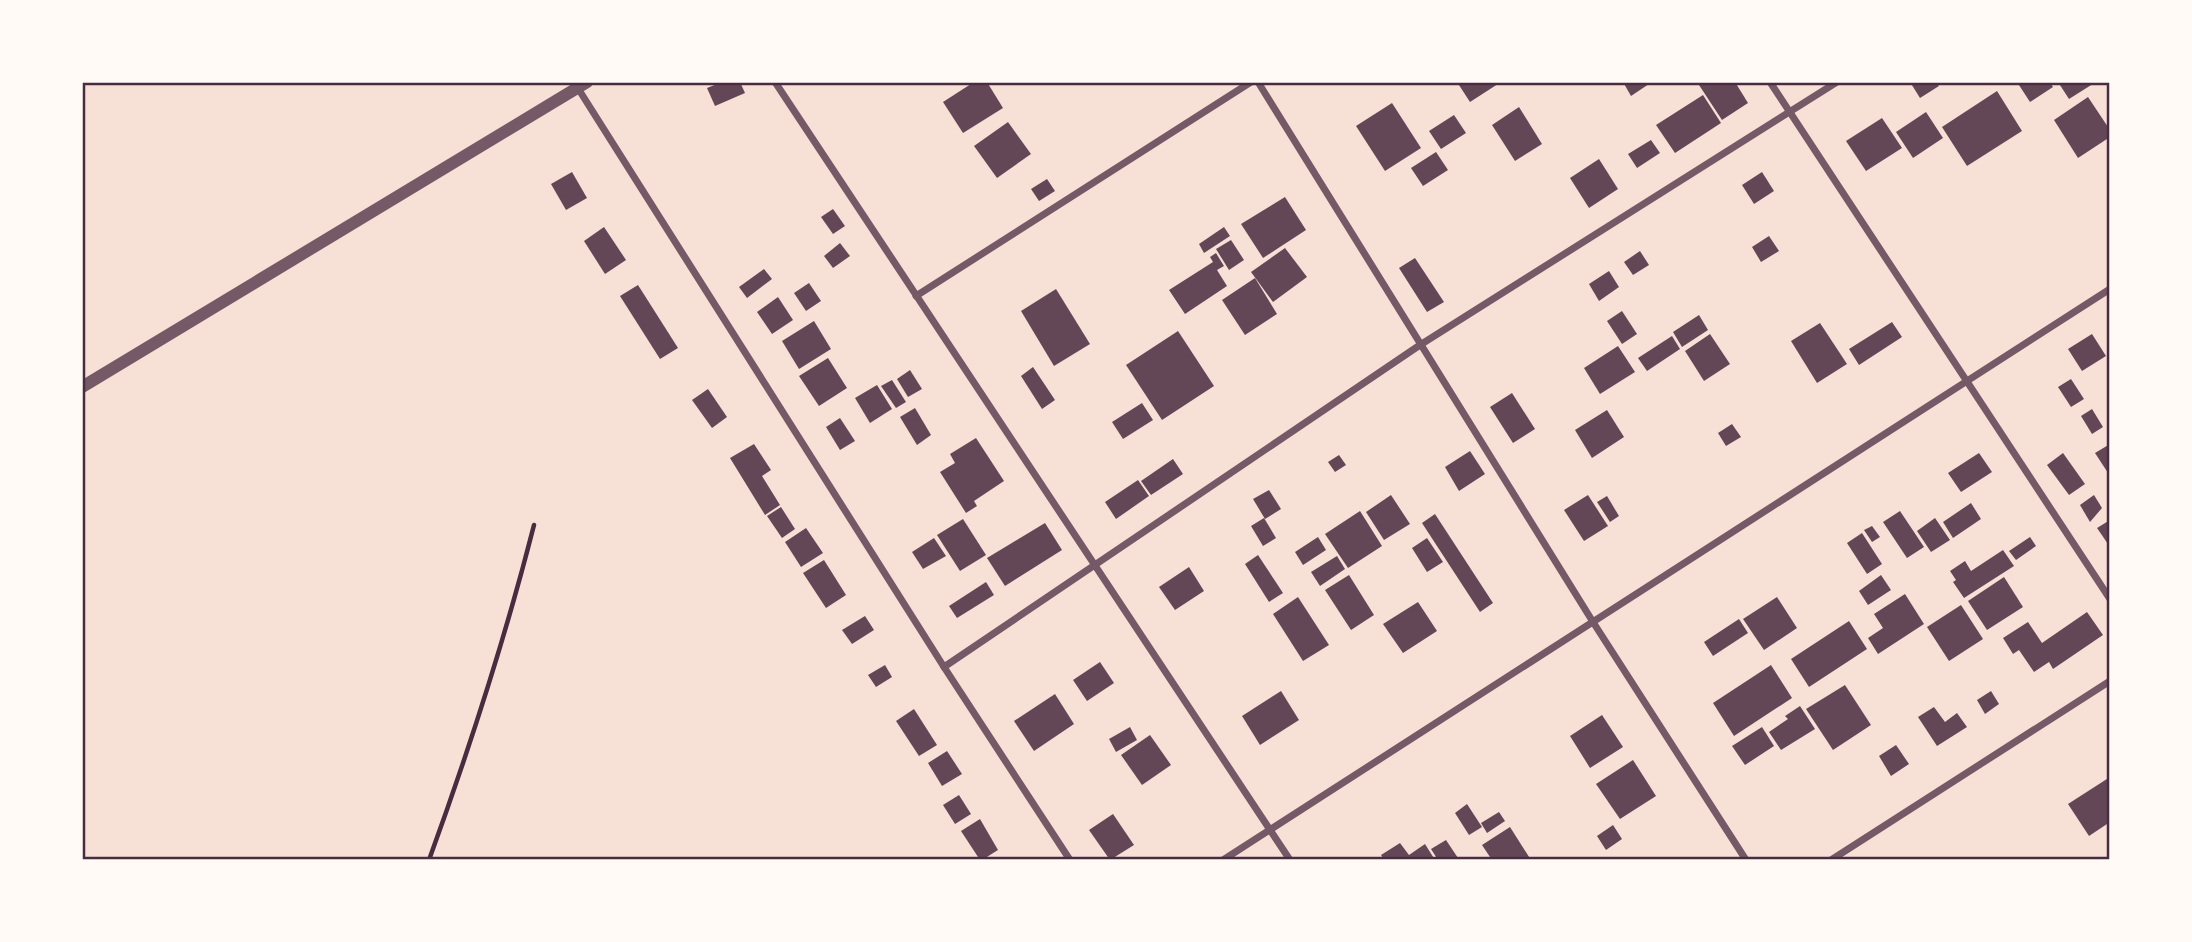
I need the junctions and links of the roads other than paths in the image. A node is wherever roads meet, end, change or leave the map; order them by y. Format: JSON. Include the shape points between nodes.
{"nodes":[{"id":1,"x":775,"y":82,"type":"edge"},
{"id":2,"x":1251,"y":82,"type":"edge"},
{"id":3,"x":1258,"y":82,"type":"edge"},
{"id":4,"x":1770,"y":82,"type":"edge"},
{"id":5,"x":1837,"y":82,"type":"edge"},
{"id":6,"x":580,"y":84,"type":"edge"},
{"id":7,"x":1791,"y":113,"type":"junction"},
{"id":8,"x":2110,"y":289,"type":"edge"},
{"id":9,"x":916,"y":296,"type":"junction"},
{"id":10,"x":1420,"y":345,"type":"junction"},
{"id":11,"x":1967,"y":381,"type":"junction"},
{"id":12,"x":82,"y":387,"type":"edge"},
{"id":13,"x":1094,"y":566,"type":"junction"},
{"id":14,"x":2110,"y":599,"type":"edge"},
{"id":15,"x":1592,"y":622,"type":"junction"},
{"id":16,"x":944,"y":667,"type":"junction"},
{"id":17,"x":2110,"y":681,"type":"edge"},
{"id":18,"x":1270,"y":830,"type":"junction"},
{"id":19,"x":1070,"y":860,"type":"edge"},
{"id":20,"x":1223,"y":860,"type":"edge"},
{"id":21,"x":1290,"y":860,"type":"edge"},
{"id":22,"x":1746,"y":860,"type":"edge"},
{"id":23,"x":1831,"y":860,"type":"edge"}],
"edges":[{"from":1,"to":9,"type":"street"},
{"from":2,"to":9,"type":"street"},
{"from":3,"to":10,"type":"street"},
{"from":4,"to":7,"type":"street"},
{"from":5,"to":7,"type":"street"},
{"from":6,"to":12,"type":"street"},
{"from":6,"to":16,"type":"street"},
{"from":7,"to":10,"type":"street"},
{"from":7,"to":11,"type":"street"},
{"from":8,"to":11,"type":"street"},
{"from":9,"to":13,"type":"street"},
{"from":10,"to":13,"type":"street"},
{"from":10,"to":15,"type":"street"},
{"from":11,"to":14,"type":"street"},
{"from":11,"to":15,"type":"street"},
{"from":13,"to":16,"type":"street"},
{"from":13,"to":18,"type":"street"},
{"from":15,"to":18,"type":"street"},
{"from":15,"to":22,"type":"street"},
{"from":16,"to":19,"type":"street"},
{"from":17,"to":23,"type":"street"},
{"from":18,"to":20,"type":"street"},
{"from":18,"to":21,"type":"street"}]}
